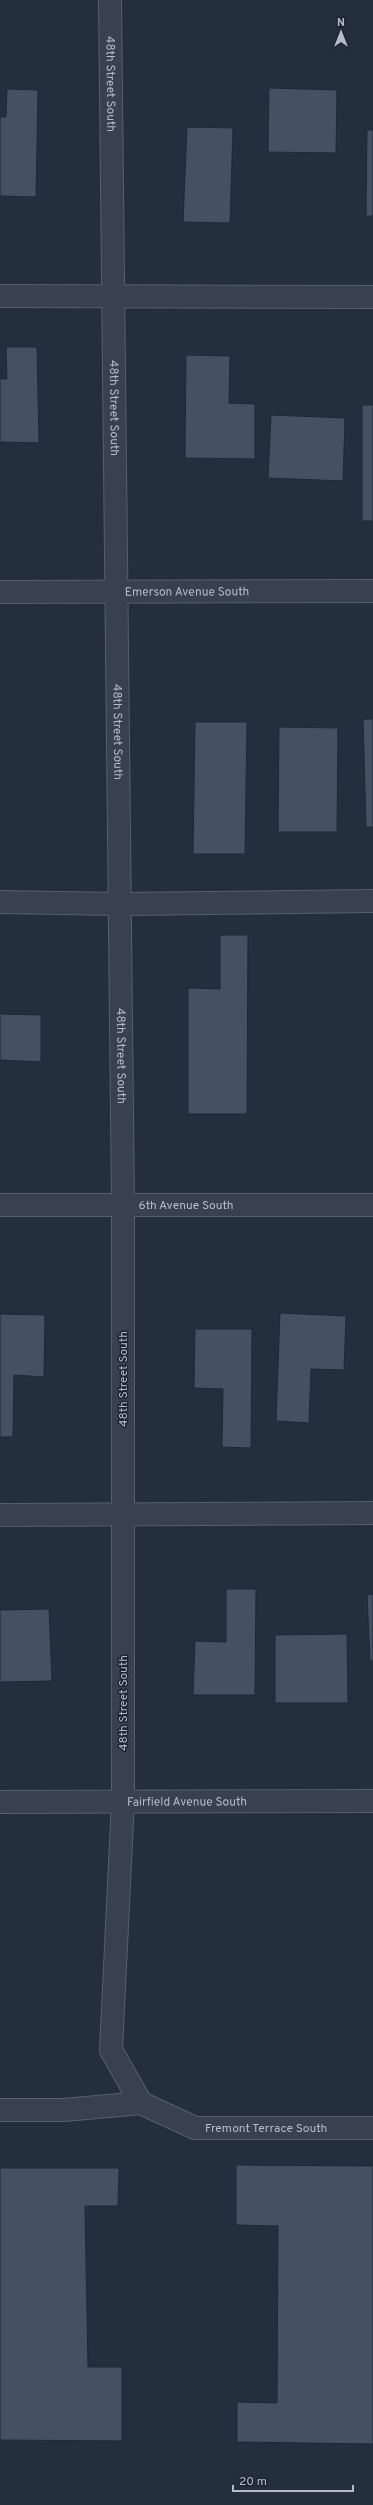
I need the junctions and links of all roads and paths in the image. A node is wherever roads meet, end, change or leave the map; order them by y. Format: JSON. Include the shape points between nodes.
{"nodes":[{"id":1,"x":110,"y":0,"type":"edge"},
{"id":2,"x":0,"y":296,"type":"edge"},
{"id":3,"x":114,"y":296,"type":"junction"},
{"id":4,"x":373,"y":296,"type":"edge"},
{"id":5,"x":118,"y":591,"type":"junction"},
{"id":6,"x":373,"y":591,"type":"edge"},
{"id":7,"x":0,"y":592,"type":"edge"},
{"id":8,"x":373,"y":901,"type":"edge"},
{"id":9,"x":0,"y":902,"type":"edge"},
{"id":10,"x":120,"y":904,"type":"junction"},
{"id":11,"x":0,"y":1205,"type":"edge"},
{"id":12,"x":123,"y":1205,"type":"junction"},
{"id":13,"x":373,"y":1205,"type":"edge"},
{"id":14,"x":373,"y":1512,"type":"edge"},
{"id":15,"x":123,"y":1514,"type":"junction"},
{"id":16,"x":0,"y":1515,"type":"edge"},
{"id":17,"x":373,"y":1801,"type":"edge"},
{"id":18,"x":0,"y":1802,"type":"edge"},
{"id":19,"x":123,"y":1802,"type":"junction"},
{"id":20,"x":141,"y":2103,"type":"junction"},
{"id":21,"x":0,"y":2110,"type":"edge"},
{"id":22,"x":373,"y":2128,"type":"edge"}],
"edges":[{"from":1,"to":3,"type":"street","name":"48th Street South"},
{"from":2,"to":3,"type":"street"},
{"from":3,"to":4,"type":"street"},
{"from":3,"to":5,"type":"street","name":"48th Street South"},
{"from":5,"to":6,"type":"street","name":"Emerson Avenue South"},
{"from":5,"to":7,"type":"street","name":"Emerson Avenue South"},
{"from":5,"to":10,"type":"street","name":"48th Street South"},
{"from":8,"to":10,"type":"street"},
{"from":9,"to":10,"type":"street"},
{"from":10,"to":12,"type":"street","name":"48th Street South"},
{"from":11,"to":12,"type":"street","name":"6th Avenue South"},
{"from":12,"to":13,"type":"street","name":"6th Avenue South"},
{"from":12,"to":15,"type":"street","name":"48th Street South"},
{"from":14,"to":15,"type":"street"},
{"from":15,"to":16,"type":"street"},
{"from":15,"to":19,"type":"street","name":"48th Street South"},
{"from":17,"to":19,"type":"street","name":"Fairfield Avenue South"},
{"from":18,"to":19,"type":"street","name":"Fairfield Avenue South"},
{"from":19,"to":20,"type":"street","name":"48th Street South","via":[[111,2050]]},
{"from":20,"to":21,"type":"street","via":[[64,2110]]},
{"from":20,"to":22,"type":"street","name":"Fremont Terrace South","via":[[195,2128]]}]}
